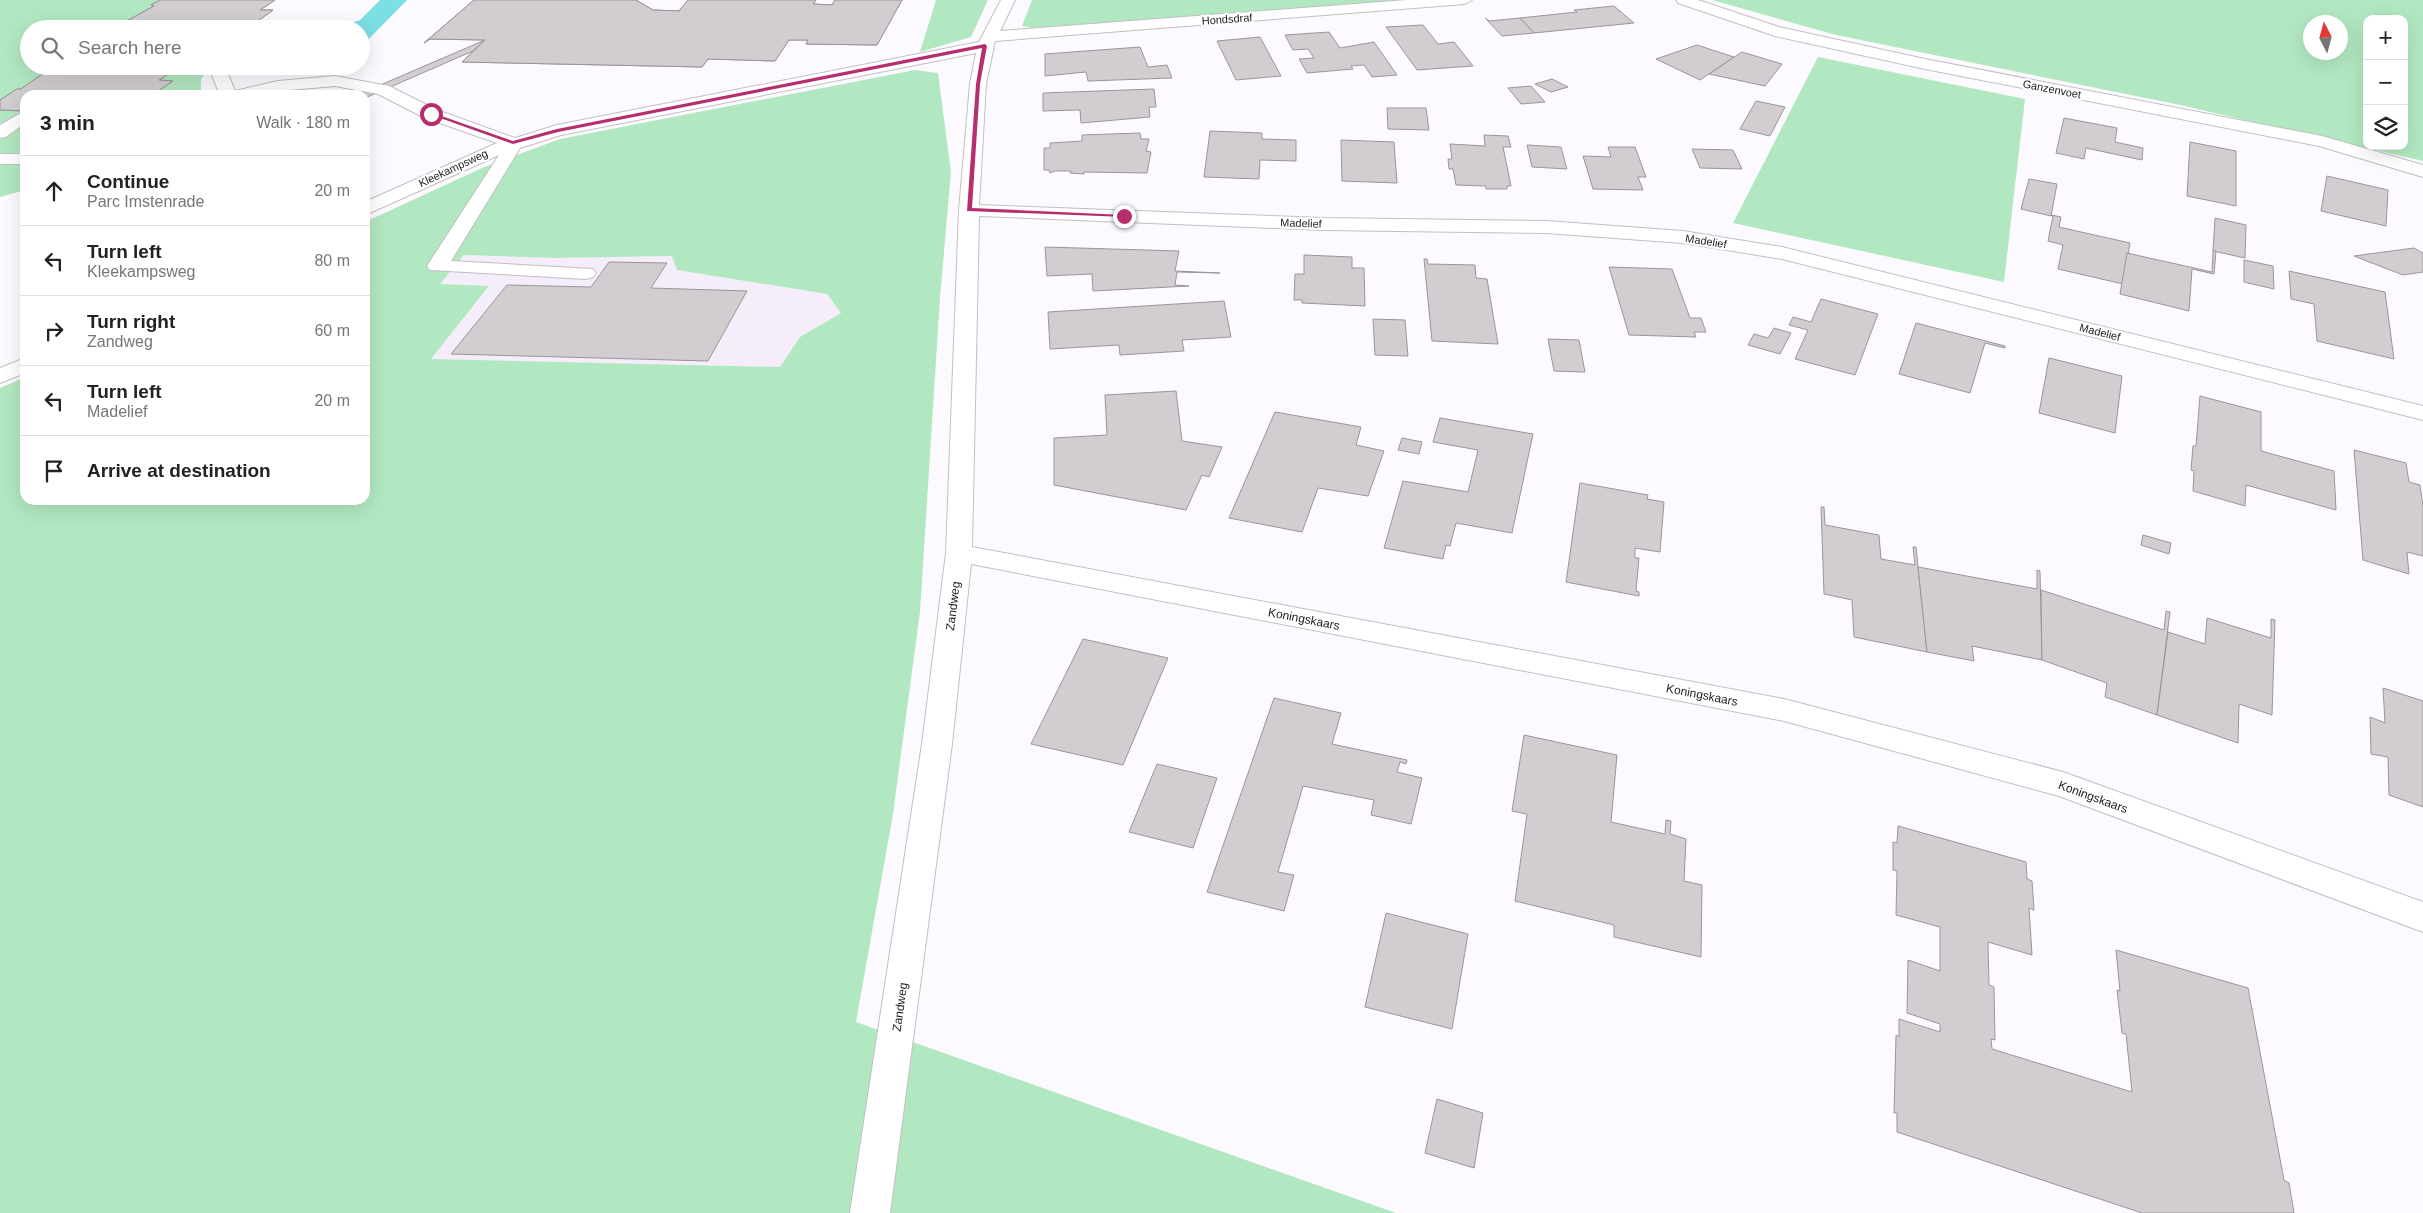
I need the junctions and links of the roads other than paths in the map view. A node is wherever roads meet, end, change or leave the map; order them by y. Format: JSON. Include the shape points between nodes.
{"nodes":[{"id":1,"x":1008,"y":0,"type":"edge"},
{"id":2,"x":1465,"y":0,"type":"edge"},
{"id":3,"x":1683,"y":0,"type":"edge"},
{"id":4,"x":987,"y":41,"type":"junction"},
{"id":5,"x":220,"y":75,"type":"edge"},
{"id":6,"x":226,"y":90,"type":"edge"},
{"id":7,"x":260,"y":90,"type":"edge"},
{"id":8,"x":20,"y":127,"type":"edge"},
{"id":9,"x":0,"y":134,"type":"edge"},
{"id":10,"x":513,"y":143,"type":"junction"},
{"id":11,"x":0,"y":159,"type":"edge"},
{"id":12,"x":20,"y":159,"type":"edge"},
{"id":13,"x":2423,"y":171,"type":"edge"},
{"id":14,"x":370,"y":207,"type":"edge"},
{"id":15,"x":969,"y":210,"type":"junction"},
{"id":16,"x":586,"y":273,"type":"dead end"},
{"id":17,"x":20,"y":367,"type":"edge"},
{"id":18,"x":0,"y":376,"type":"edge"},
{"id":19,"x":2423,"y":414,"type":"edge"},
{"id":20,"x":959,"y":553,"type":"junction"},
{"id":21,"x":2423,"y":917,"type":"edge"},
{"id":22,"x":870,"y":1213,"type":"edge"}],
"edges":[{"from":1,"to":4,"type":"street","name":"Zandweg"},
{"from":2,"to":4,"type":"street","name":"Hondsdraf"},
{"from":3,"to":13,"type":"street","name":"Ganzenvoet","via":[[1775,32],[2322,141]]},
{"from":4,"to":10,"type":"street","name":"Kleekampsweg","via":[[557,130]]},
{"from":4,"to":15,"type":"street","name":"Zandweg","via":[[978,84]]},
{"from":5,"to":6,"type":"street"},
{"from":7,"to":10,"type":"street","via":[[334,81],[383,90],[431,114]]},
{"from":8,"to":9,"type":"street"},
{"from":10,"to":14,"type":"street","name":"Kleekampsweg"},
{"from":10,"to":16,"type":"street","via":[[437,266]]},
{"from":11,"to":12,"type":"street"},
{"from":15,"to":19,"type":"street","name":"Madelief","via":[[1324,224],[1546,227],[1683,237],[1782,253]]},
{"from":15,"to":20,"type":"street","name":"Zandweg"},
{"from":17,"to":18,"type":"street"},
{"from":20,"to":21,"type":"street","name":"Koningskaars","via":[[1784,710],[2063,785]]},
{"from":20,"to":22,"type":"street","name":"Zandweg","via":[[937,744]]}]}
